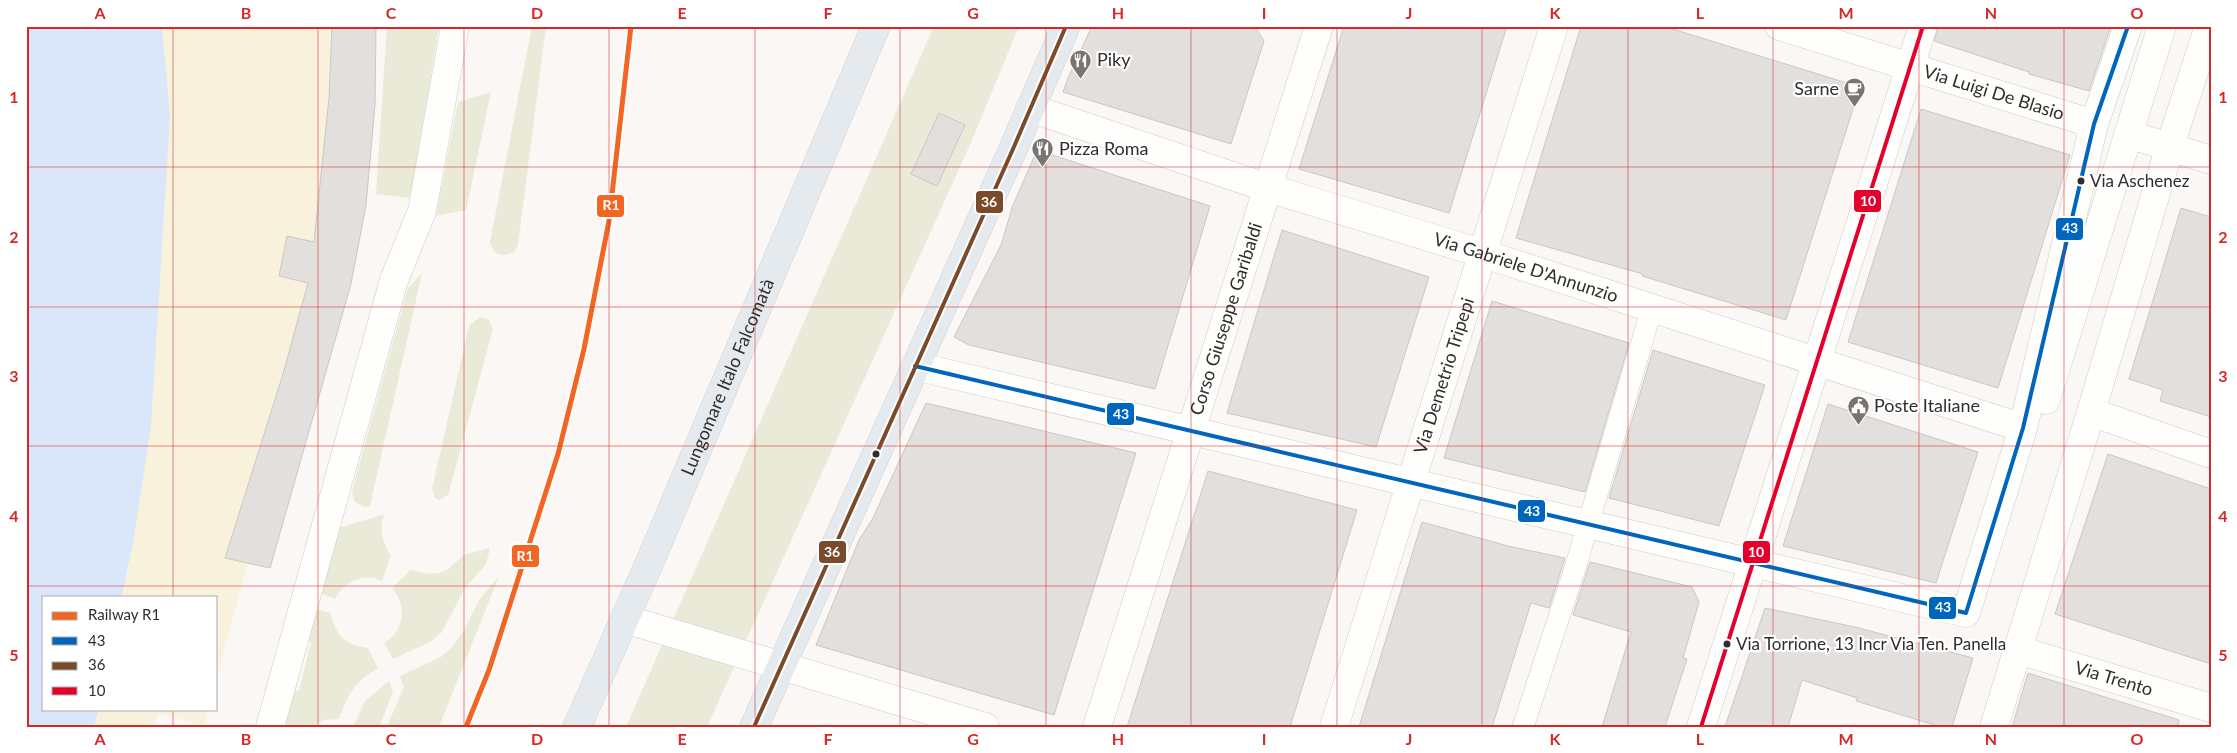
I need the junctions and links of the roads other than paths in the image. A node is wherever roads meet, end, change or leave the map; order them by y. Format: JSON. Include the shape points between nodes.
{"nodes":[{"id":1,"x":455,"y":26,"type":"edge"},
{"id":2,"x":876,"y":26,"type":"edge"},
{"id":3,"x":1066,"y":26,"type":"edge"},
{"id":4,"x":1319,"y":26,"type":"edge"},
{"id":5,"x":1554,"y":26,"type":"edge"},
{"id":6,"x":1780,"y":26,"type":"edge"},
{"id":7,"x":1923,"y":26,"type":"edge"},
{"id":8,"x":2128,"y":26,"type":"edge"},
{"id":9,"x":2162,"y":26,"type":"edge"},
{"id":10,"x":2209,"y":26,"type":"edge"},
{"id":11,"x":1910,"y":67,"type":"junction"},
{"id":12,"x":1030,"y":108,"type":"junction"},
{"id":13,"x":2094,"y":124,"type":"junction"},
{"id":14,"x":2128,"y":134,"type":"junction"},
{"id":15,"x":2170,"y":146,"type":"junction"},
{"id":16,"x":2211,"y":160,"type":"edge"},
{"id":17,"x":1268,"y":188,"type":"junction"},
{"id":18,"x":1482,"y":253,"type":"junction"},
{"id":19,"x":1652,"y":308,"type":"junction"},
{"id":20,"x":1817,"y":362,"type":"junction"},
{"id":21,"x":915,"y":366,"type":"junction"},
{"id":22,"x":2091,"y":412,"type":"junction"},
{"id":23,"x":2023,"y":428,"type":"junction"},
{"id":24,"x":1192,"y":430,"type":"junction"},
{"id":25,"x":2211,"y":454,"type":"edge"},
{"id":26,"x":1412,"y":483,"type":"junction"},
{"id":27,"x":1588,"y":524,"type":"junction"},
{"id":28,"x":1753,"y":563,"type":"junction"},
{"id":29,"x":625,"y":620,"type":"junction"},
{"id":30,"x":2018,"y":650,"type":"junction"},
{"id":31,"x":781,"y":666,"type":"junction"},
{"id":32,"x":2211,"y":708,"type":"edge"},
{"id":33,"x":270,"y":727,"type":"edge"},
{"id":34,"x":577,"y":727,"type":"edge"},
{"id":35,"x":754,"y":727,"type":"edge"},
{"id":36,"x":985,"y":727,"type":"edge"},
{"id":37,"x":1097,"y":727,"type":"edge"},
{"id":38,"x":1334,"y":727,"type":"edge"},
{"id":39,"x":1523,"y":727,"type":"edge"},
{"id":40,"x":1701,"y":727,"type":"edge"},
{"id":41,"x":1994,"y":727,"type":"edge"}],
"edges":[{"from":1,"to":33,"type":"street","via":[[422,211],[394,280]]},
{"from":2,"to":29,"type":"main road","name":"Lungomare Italo Falcomatà"},
{"from":3,"to":12,"type":"main road"},
{"from":4,"to":17,"type":"street","name":"Corso Giuseppe Garibaldi"},
{"from":5,"to":18,"type":"street","name":"Via Demetrio Tripepi"},
{"from":6,"to":11,"type":"street","name":"Via Luigi De Blasio"},
{"from":7,"to":11,"type":"street"},
{"from":8,"to":13,"type":"street"},
{"from":9,"to":14,"type":"street"},
{"from":10,"to":15,"type":"street"},
{"from":11,"to":13,"type":"street","name":"Via Luigi De Blasio"},
{"from":11,"to":20,"type":"street"},
{"from":12,"to":17,"type":"street","name":"Via Gabriele D'Annunzio"},
{"from":12,"to":21,"type":"main road"},
{"from":13,"to":23,"type":"street"},
{"from":14,"to":15,"type":"street"},
{"from":14,"to":23,"type":"street","via":[[2041,417]]},
{"from":15,"to":16,"type":"street"},
{"from":15,"to":22,"type":"street"},
{"from":17,"to":18,"type":"street","name":"Via Gabriele D'Annunzio"},
{"from":17,"to":24,"type":"street","name":"Corso Giuseppe Garibaldi"},
{"from":18,"to":19,"type":"street","name":"Via Gabriele D'Annunzio"},
{"from":18,"to":26,"type":"street","name":"Via Demetrio Tripepi"},
{"from":19,"to":20,"type":"street","name":"Via Gabriele D'Annunzio"},
{"from":19,"to":27,"type":"lane"},
{"from":20,"to":23,"type":"street","name":"Via Gabriele D'Annunzio"},
{"from":20,"to":28,"type":"street"},
{"from":21,"to":24,"type":"street"},
{"from":21,"to":31,"type":"main road"},
{"from":22,"to":25,"type":"street"},
{"from":22,"to":30,"type":"street"},
{"from":23,"to":28,"type":"street","via":[[1966,612]]},
{"from":24,"to":26,"type":"street"},
{"from":24,"to":37,"type":"street","name":"Corso Giuseppe Garibaldi"},
{"from":26,"to":27,"type":"street"},
{"from":26,"to":38,"type":"street","name":"Via Demetrio Tripepi"},
{"from":27,"to":28,"type":"street"},
{"from":27,"to":39,"type":"lane"},
{"from":28,"to":40,"type":"street"},
{"from":29,"to":31,"type":"street"},
{"from":29,"to":34,"type":"main road","name":"Lungomare Italo Falcomatà"},
{"from":30,"to":32,"type":"street","name":"Via Trento"},
{"from":30,"to":41,"type":"street"},
{"from":31,"to":35,"type":"main road"},
{"from":31,"to":36,"type":"street"}]}
